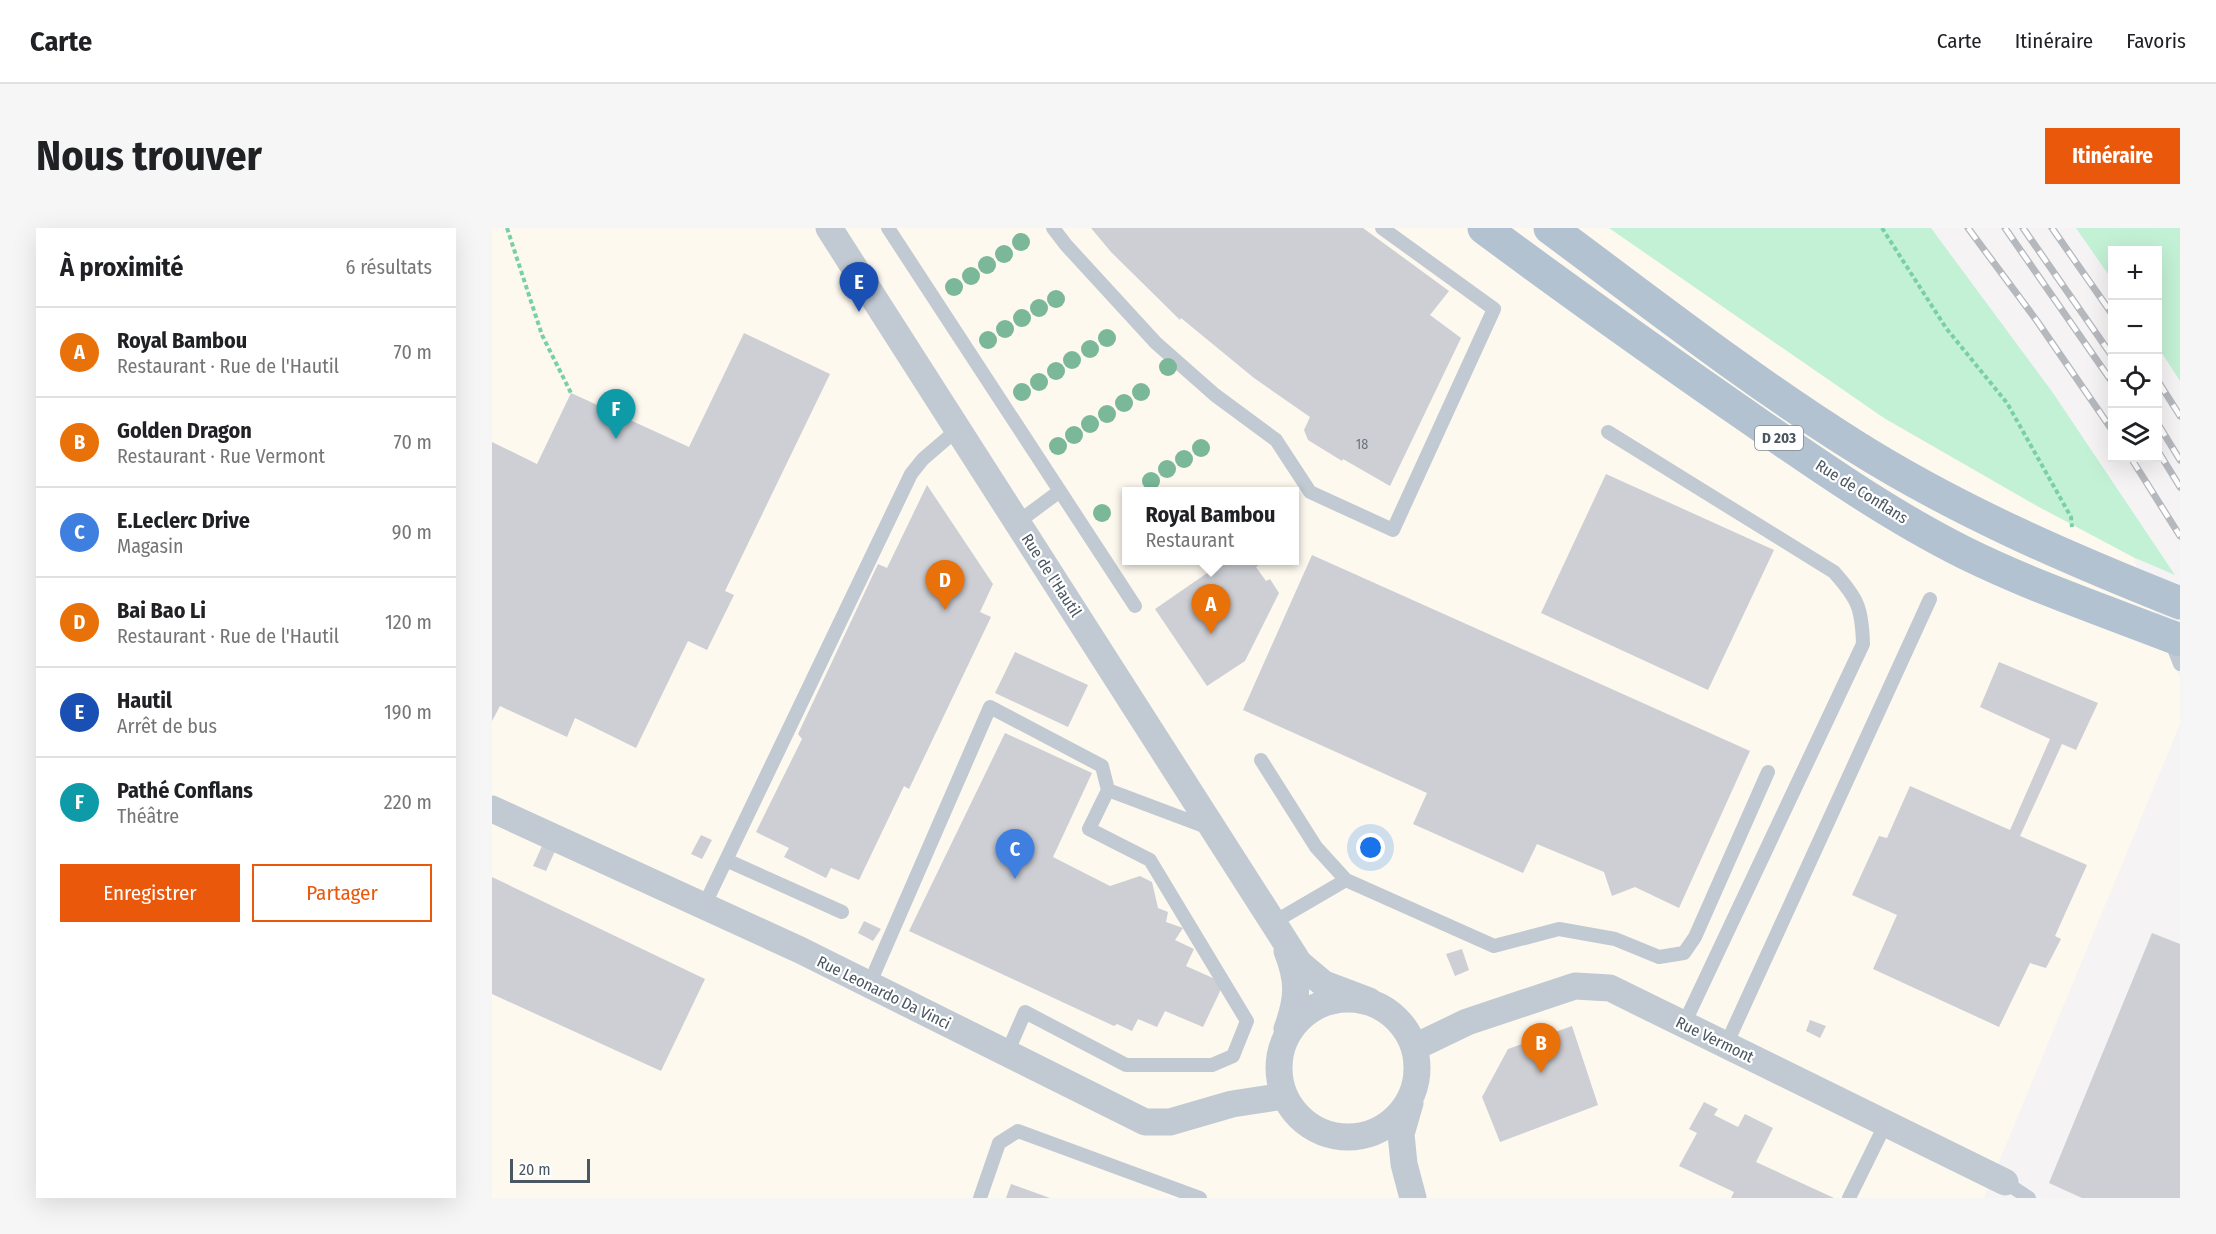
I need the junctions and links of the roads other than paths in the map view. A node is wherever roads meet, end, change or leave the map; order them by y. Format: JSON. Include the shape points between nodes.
{"nodes":[{"id":1,"x":829,"y":228,"type":"edge"},
{"id":2,"x":888,"y":228,"type":"edge"},
{"id":3,"x":1053,"y":228,"type":"edge"},
{"id":4,"x":1382,"y":228,"type":"edge"},
{"id":5,"x":1484,"y":228,"type":"edge"},
{"id":6,"x":1550,"y":228,"type":"edge"},
{"id":7,"x":958,"y":429,"type":"junction"},
{"id":8,"x":1608,"y":432,"type":"dead end"},
{"id":9,"x":1060,"y":490,"type":"junction"},
{"id":10,"x":1018,"y":522,"type":"junction"},
{"id":11,"x":1930,"y":599,"type":"dead end"},
{"id":12,"x":2180,"y":603,"type":"edge"},
{"id":13,"x":1135,"y":606,"type":"dead end"},
{"id":14,"x":2177,"y":647,"type":"edge"},
{"id":15,"x":1261,"y":759,"type":"dead end"},
{"id":16,"x":1768,"y":772,"type":"dead end"},
{"id":17,"x":1108,"y":790,"type":"junction"},
{"id":18,"x":492,"y":809,"type":"edge"},
{"id":19,"x":1216,"y":831,"type":"junction"},
{"id":20,"x":726,"y":860,"type":"junction"},
{"id":21,"x":1346,"y":880,"type":"junction"},
{"id":22,"x":704,"y":906,"type":"junction"},
{"id":23,"x":842,"y":912,"type":"dead end"},
{"id":24,"x":1274,"y":922,"type":"junction"},
{"id":25,"x":869,"y":985,"type":"junction"},
{"id":26,"x":1370,"y":1001,"type":"junction"},
{"id":27,"x":1684,"y":1024,"type":"junction"},
{"id":28,"x":1726,"y":1045,"type":"junction"},
{"id":29,"x":1415,"y":1047,"type":"junction"},
{"id":30,"x":1281,"y":1048,"type":"junction"},
{"id":31,"x":1007,"y":1053,"type":"junction"},
{"id":32,"x":1413,"y":1093,"type":"junction"},
{"id":33,"x":1284,"y":1096,"type":"junction"},
{"id":34,"x":1886,"y":1124,"type":"junction"},
{"id":35,"x":1354,"y":1137,"type":"junction"},
{"id":36,"x":2005,"y":1182,"type":"joint"},
{"id":37,"x":1411,"y":1190,"type":"edge"},
{"id":38,"x":980,"y":1198,"type":"edge"},
{"id":39,"x":1200,"y":1198,"type":"edge"},
{"id":40,"x":1849,"y":1198,"type":"edge"},
{"id":41,"x":2029,"y":1198,"type":"edge"}],
"edges":[{"from":1,"to":7,"type":"street","name":"Rue de l'Hautil"},
{"from":2,"to":9,"type":"lane"},
{"from":3,"to":4,"type":"lane","via":[[1156,343],[1276,441],[1310,492],[1394,530],[1494,309]]},
{"from":5,"to":14,"type":"main road","name":"Rue de Conflans","number":"D 203","via":[[1683,372],[1880,504],[1965,553]]},
{"from":6,"to":12,"type":"main road","number":"D 203","via":[[1720,354],[1854,445],[1982,517],[2077,562]]},
{"from":7,"to":10,"type":"street","name":"Rue de l'Hautil"},
{"from":7,"to":20,"type":"lane","via":[[911,474]]},
{"from":8,"to":27,"type":"lane","via":[[1834,572],[1853,594],[1862,616],[1863,644]]},
{"from":9,"to":10,"type":"lane"},
{"from":9,"to":13,"type":"lane"},
{"from":10,"to":19,"type":"street","name":"Rue de l'Hautil"},
{"from":11,"to":28,"type":"lane"},
{"from":15,"to":21,"type":"lane","via":[[1316,847]]},
{"from":16,"to":21,"type":"lane","via":[[1695,937],[1684,953],[1659,957],[1615,939],[1559,929],[1494,946]]},
{"from":17,"to":19,"type":"lane"},
{"from":17,"to":25,"type":"lane","via":[[1102,766],[990,707]]},
{"from":17,"to":31,"type":"lane","via":[[1089,830],[1150,860],[1247,1021],[1233,1056],[1212,1065],[1126,1065],[1025,1012]]},
{"from":18,"to":22,"type":"street","name":"Rue Leonardo Da Vinci"},
{"from":19,"to":24,"type":"street","name":"Rue de l'Hautil"},
{"from":20,"to":22,"type":"lane"},
{"from":20,"to":23,"type":"lane"},
{"from":21,"to":24,"type":"lane"},
{"from":22,"to":25,"type":"street","name":"Rue Leonardo Da Vinci"},
{"from":24,"to":26,"type":"street","name":"Rue de l'Hautil","via":[[1299,963],[1313,977]]},
{"from":24,"to":30,"type":"street","name":"Rue de l'Hautil","via":[[1293,968],[1297,991]]},
{"from":25,"to":31,"type":"street","name":"Rue Leonardo Da Vinci"},
{"from":26,"to":29,"type":"street","via":[[1405,1028]]},
{"from":26,"to":30,"type":"street","via":[[1326,1001],[1306,1012],[1290,1028]]},
{"from":27,"to":28,"type":"street","name":"Rue Vermont"},
{"from":27,"to":29,"type":"street","name":"Rue Vermont","via":[[1610,988],[1575,986],[1467,1022]]},
{"from":28,"to":34,"type":"street","name":"Rue Vermont"},
{"from":29,"to":32,"type":"street","via":[[1418,1070]]},
{"from":30,"to":33,"type":"street","via":[[1278,1072]]},
{"from":31,"to":33,"type":"street","name":"Rue Leonardo Da Vinci","via":[[1145,1122],[1170,1122],[1232,1104]]},
{"from":32,"to":35,"type":"street","via":[[1402,1112],[1384,1128]]},
{"from":32,"to":37,"type":"street","via":[[1401,1134]]},
{"from":33,"to":35,"type":"street","via":[[1297,1116],[1316,1131]]},
{"from":34,"to":36,"type":"street","name":"Rue Vermont"},
{"from":34,"to":40,"type":"lane"},
{"from":35,"to":37,"type":"street","via":[[1386,1149],[1402,1168]]},
{"from":36,"to":41,"type":"lane"},
{"from":38,"to":39,"type":"lane","via":[[999,1143],[1018,1131]]}]}
